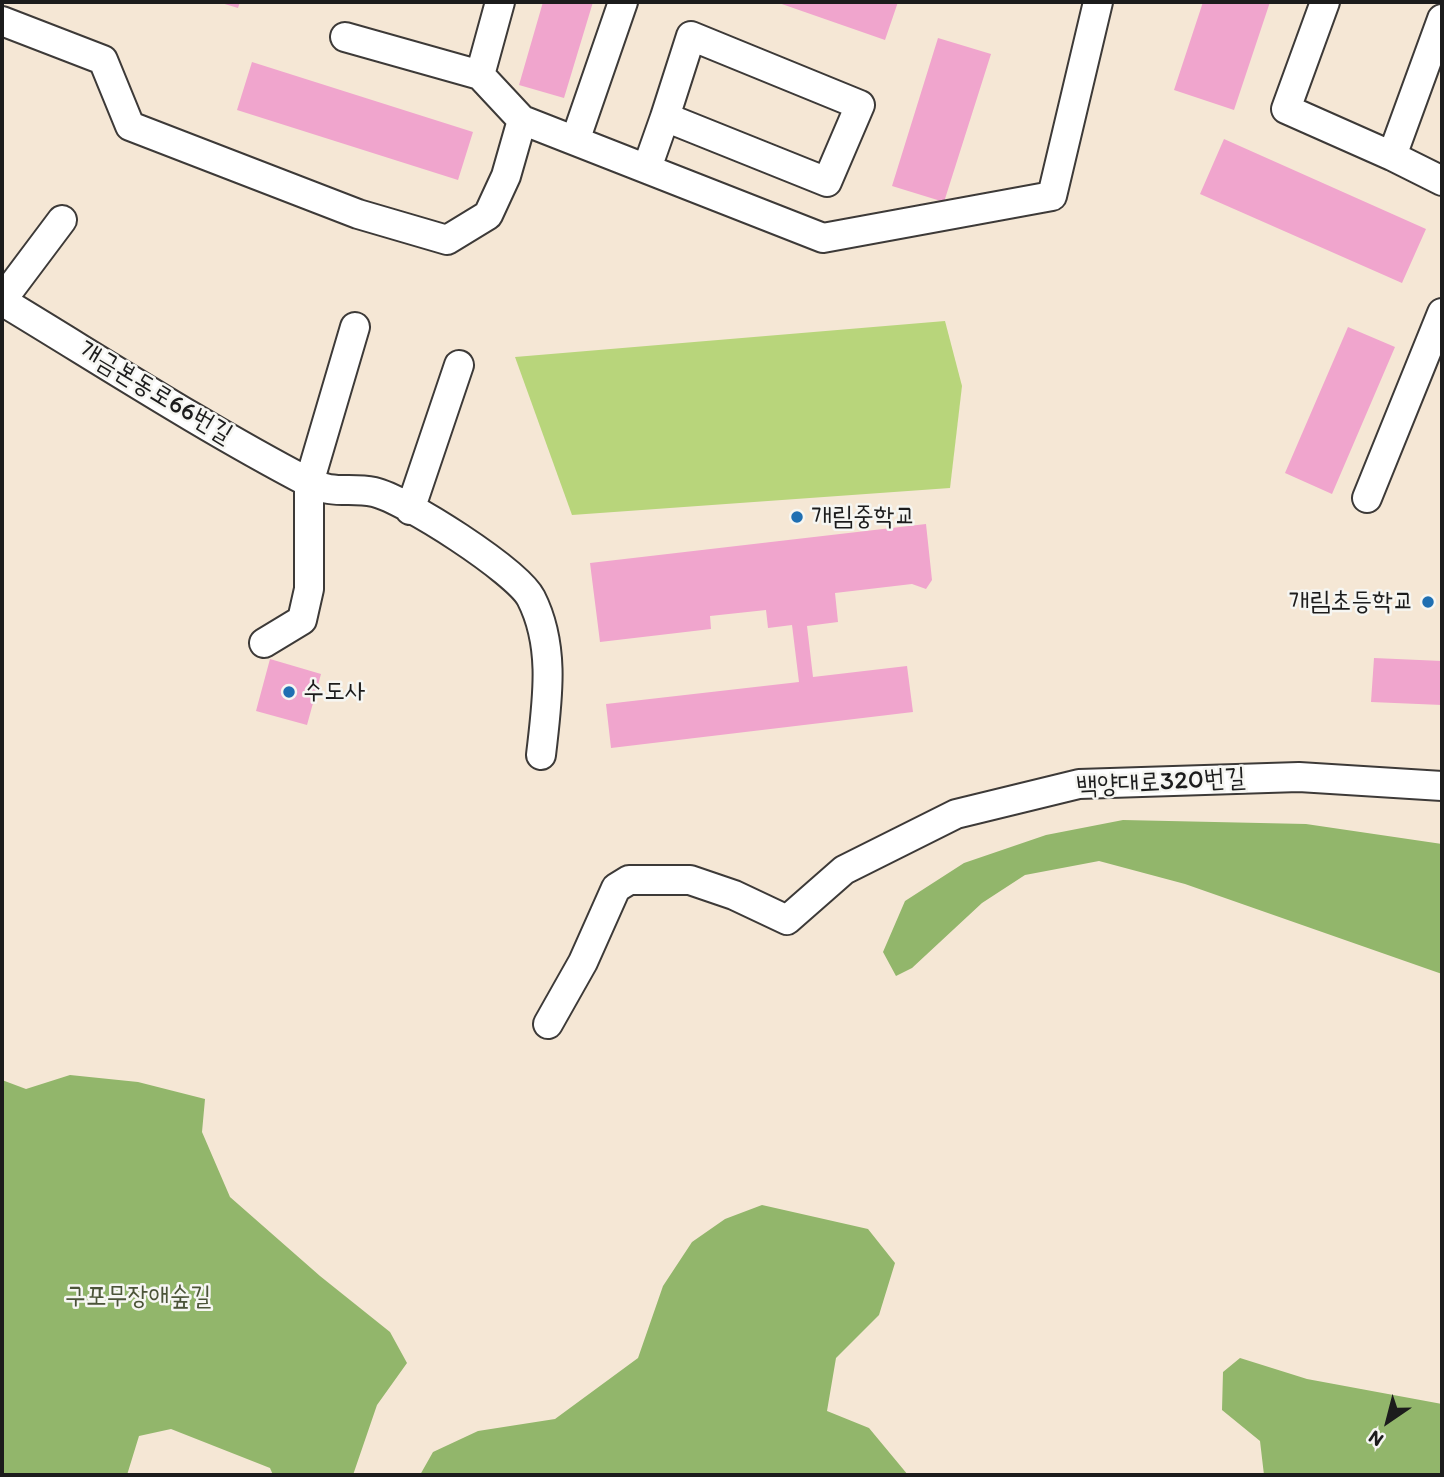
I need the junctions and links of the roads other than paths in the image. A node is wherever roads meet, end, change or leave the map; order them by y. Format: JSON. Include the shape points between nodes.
{"nodes":[{"id":1,"x":500,"y":2,"type":"edge"},
{"id":2,"x":623,"y":2,"type":"edge"},
{"id":3,"x":1098,"y":2,"type":"edge"},
{"id":4,"x":1325,"y":2,"type":"edge"},
{"id":5,"x":1442,"y":19,"type":"edge"},
{"id":6,"x":2,"y":21,"type":"edge"},
{"id":7,"x":345,"y":37,"type":"dead end"},
{"id":8,"x":480,"y":75,"type":"junction"},
{"id":9,"x":665,"y":117,"type":"junction"},
{"id":10,"x":522,"y":120,"type":"junction"},
{"id":11,"x":576,"y":138,"type":"junction"},
{"id":12,"x":1392,"y":156,"type":"junction"},
{"id":13,"x":647,"y":168,"type":"junction"},
{"id":14,"x":1442,"y":181,"type":"edge"},
{"id":15,"x":62,"y":220,"type":"dead end"},
{"id":16,"x":2,"y":300,"type":"edge"},
{"id":17,"x":1442,"y":313,"type":"edge"},
{"id":18,"x":355,"y":327,"type":"dead end"},
{"id":19,"x":459,"y":365,"type":"dead end"},
{"id":20,"x":309,"y":483,"type":"junction"},
{"id":21,"x":1367,"y":498,"type":"dead end"},
{"id":22,"x":410,"y":510,"type":"junction"},
{"id":23,"x":264,"y":643,"type":"dead end"},
{"id":24,"x":541,"y":755,"type":"dead end"},
{"id":25,"x":1442,"y":786,"type":"edge"},
{"id":26,"x":548,"y":1024,"type":"dead end"}],
"edges":[{"from":1,"to":8,"type":"street"},
{"from":2,"to":11,"type":"street"},
{"from":3,"to":13,"type":"street","via":[[1052,196],[823,238]]},
{"from":4,"to":12,"type":"street","via":[[1286,109]]},
{"from":5,"to":12,"type":"street"},
{"from":6,"to":10,"type":"street","via":[[103,60],[130,127],[358,214],[447,240],[488,215],[506,176]]},
{"from":7,"to":8,"type":"street"},
{"from":8,"to":10,"type":"street"},
{"from":9,"to":9,"type":"street","via":[[691,36],[860,105],[827,182]]},
{"from":9,"to":13,"type":"street"},
{"from":10,"to":11,"type":"street"},
{"from":11,"to":13,"type":"street"},
{"from":12,"to":14,"type":"street"},
{"from":15,"to":16,"type":"street","name":"개금본동로66번길"},
{"from":16,"to":20,"type":"street","name":"개금본동로66번길"},
{"from":17,"to":21,"type":"street"},
{"from":18,"to":20,"type":"street"},
{"from":19,"to":22,"type":"street"},
{"from":20,"to":22,"type":"street","name":"개금본동로66번길","via":[[334,492],[374,492]]},
{"from":20,"to":23,"type":"street","via":[[309,589],[302,620]]},
{"from":22,"to":24,"type":"street","name":"개금본동로66번길","via":[[482,552],[530,596],[548,659]]},
{"from":25,"to":26,"type":"street","name":"백양대로320번길","via":[[1299,777],[1079,784],[956,814],[844,870],[787,920],[690,880],[629,880],[616,888],[583,962]]}]}
